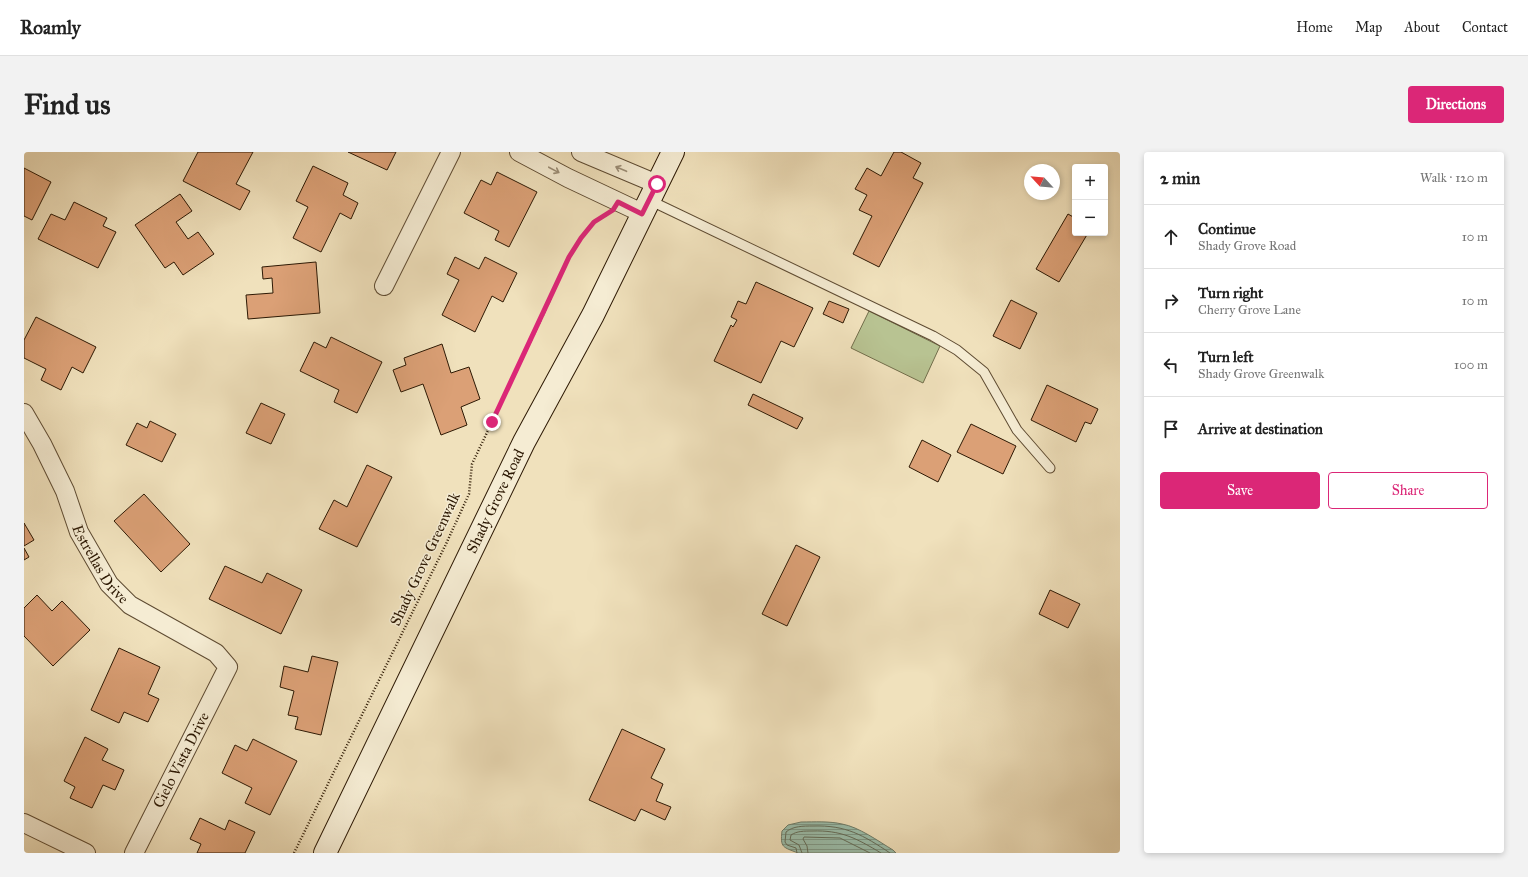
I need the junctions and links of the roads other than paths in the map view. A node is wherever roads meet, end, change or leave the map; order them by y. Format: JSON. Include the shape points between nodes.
{"nodes":[{"id":1,"x":451,"y":152,"type":"edge"},
{"id":2,"x":519,"y":152,"type":"edge"},
{"id":3,"x":581,"y":152,"type":"edge"},
{"id":4,"x":673,"y":152,"type":"edge"},
{"id":5,"x":649,"y":199,"type":"junction"},
{"id":6,"x":384,"y":286,"type":"dead end"},
{"id":7,"x":24,"y":414,"type":"edge"},
{"id":8,"x":1050,"y":468,"type":"dead end"},
{"id":9,"x":228,"y":667,"type":"joint"},
{"id":10,"x":24,"y":823,"type":"edge"},
{"id":11,"x":86,"y":853,"type":"edge"},
{"id":12,"x":134,"y":853,"type":"edge"},
{"id":13,"x":325,"y":853,"type":"edge"}],
"edges":[{"from":1,"to":6,"type":"street"},
{"from":2,"to":5,"type":"street","one_way":true,"via":[[618,202]]},
{"from":5,"to":3,"type":"street","one_way":true},
{"from":4,"to":5,"type":"main road","name":"Shady Grove Road"},
{"from":5,"to":8,"type":"lane","via":[[933,336],[957,350],[984,372],[1017,430]]},
{"from":5,"to":13,"type":"main road","name":"Shady Grove Road","via":[[593,314],[524,442]]},
{"from":7,"to":9,"type":"street","name":"Estrellas Drive","via":[[65,492],[79,532],[109,584],[130,605],[216,653]]},
{"from":9,"to":12,"type":"street","name":"Cielo Vista Drive"},
{"from":10,"to":11,"type":"street"}]}
